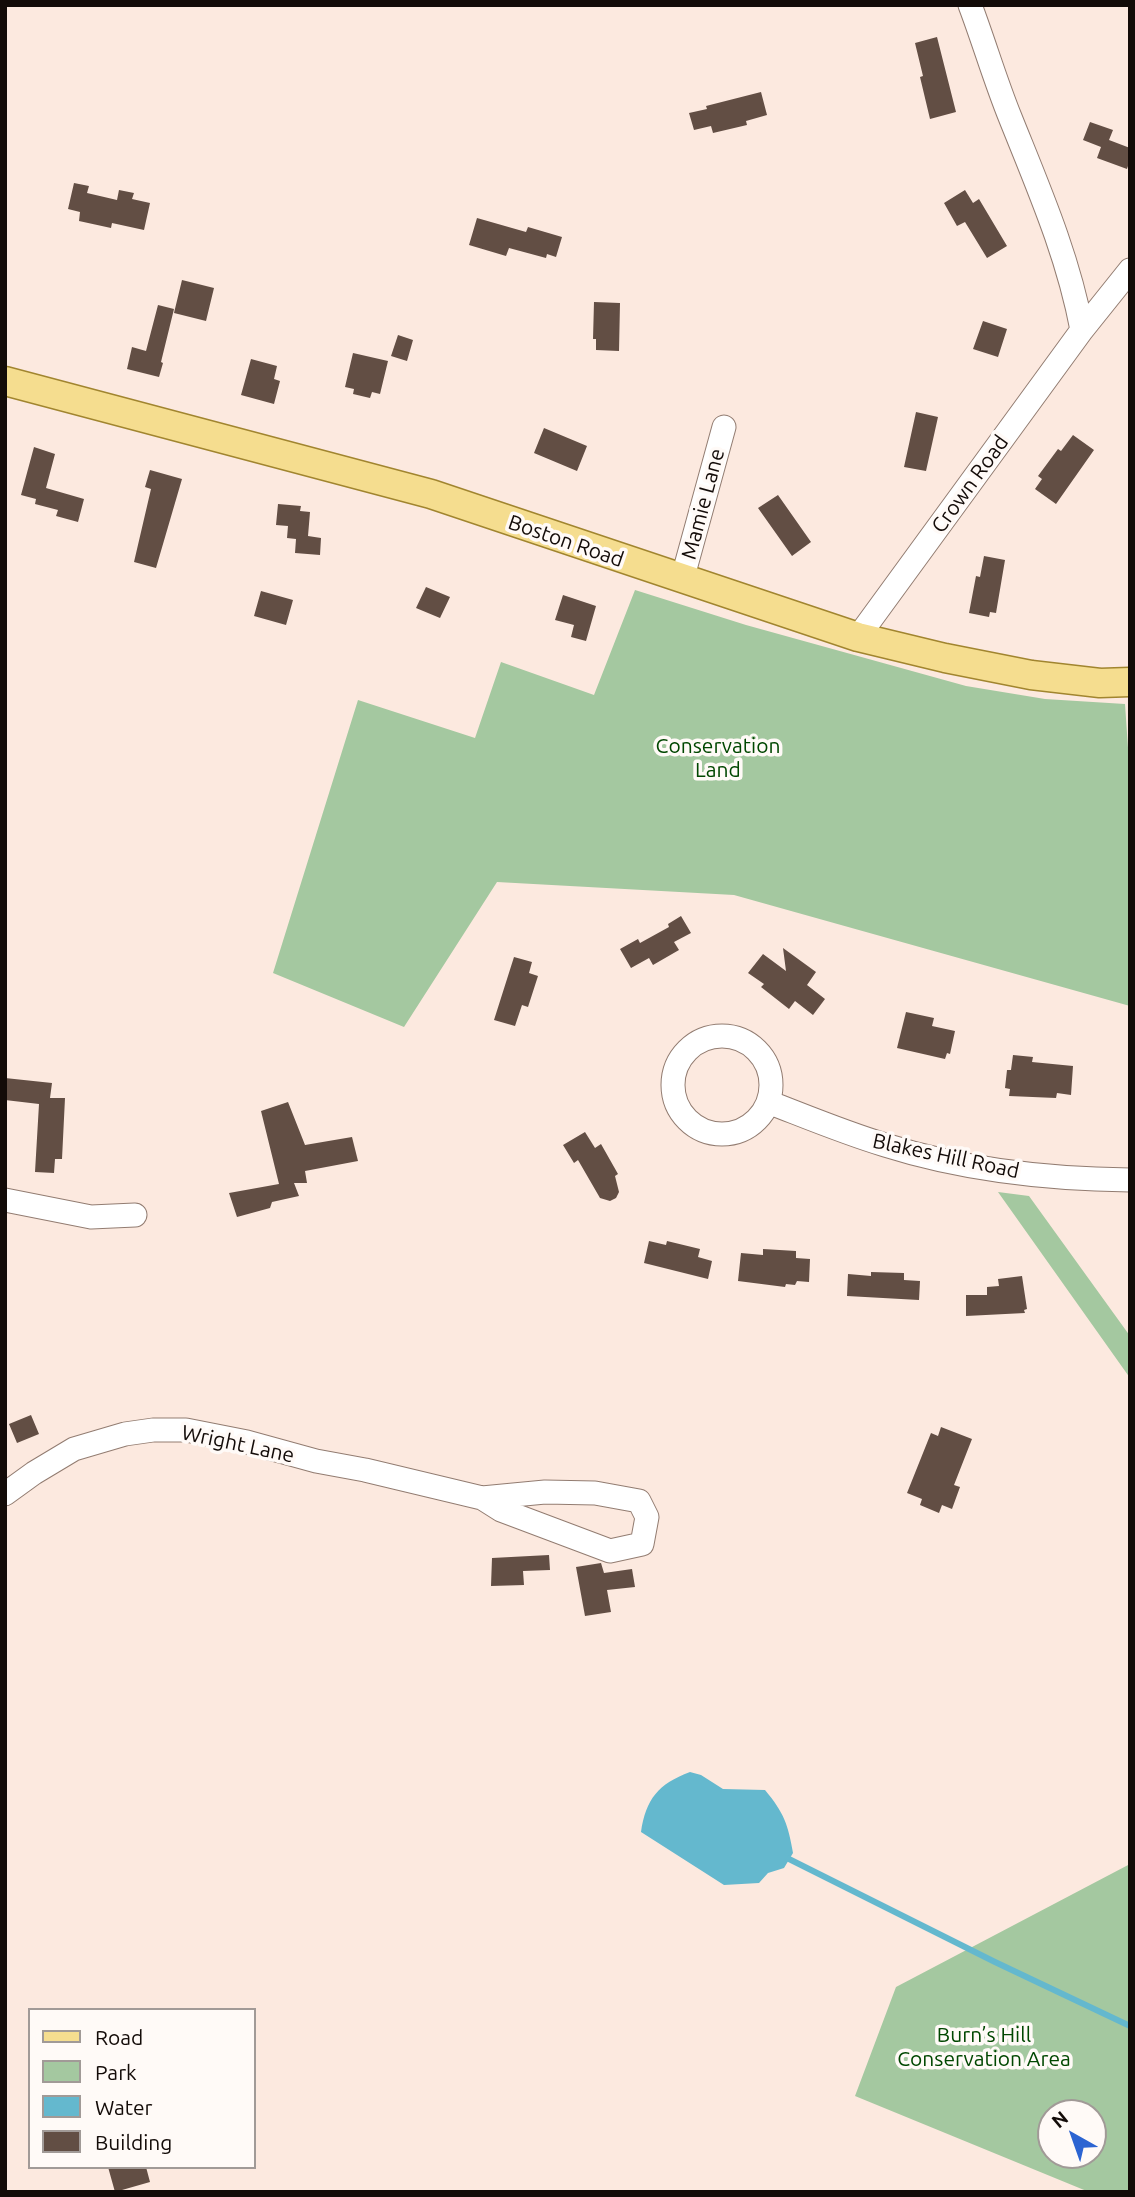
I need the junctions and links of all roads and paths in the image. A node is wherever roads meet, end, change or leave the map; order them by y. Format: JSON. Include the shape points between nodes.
{"nodes":[{"id":1,"x":970,"y":5,"type":"edge"},
{"id":2,"x":1130,"y":270,"type":"edge"},
{"id":3,"x":1082,"y":330,"type":"junction"},
{"id":4,"x":5,"y":382,"type":"edge"},
{"id":5,"x":724,"y":427,"type":"dead end"},
{"id":6,"x":682,"y":580,"type":"junction"},
{"id":7,"x":858,"y":637,"type":"junction"},
{"id":8,"x":1130,"y":682,"type":"edge"},
{"id":9,"x":768,"y":1102,"type":"junction"},
{"id":10,"x":1130,"y":1180,"type":"edge"},
{"id":11,"x":5,"y":1200,"type":"edge"},
{"id":12,"x":135,"y":1215,"type":"dead end"},
{"id":13,"x":5,"y":1494,"type":"edge"},
{"id":14,"x":482,"y":1498,"type":"junction"}],
"edges":[{"from":1,"to":3,"type":"street","via":[[1057,233]]},
{"from":2,"to":3,"type":"street","name":"Crown Road"},
{"from":3,"to":7,"type":"street","name":"Crown Road"},
{"from":4,"to":6,"type":"main road","name":"Boston Road","via":[[431,494]]},
{"from":5,"to":6,"type":"street","name":"Mamie Lane"},
{"from":6,"to":7,"type":"main road","name":"Boston Road"},
{"from":7,"to":8,"type":"main road","name":"Boston Road","via":[[1031,675]]},
{"from":9,"to":9,"type":"street","via":[[771,1085],[765,1061],[740,1039],[716,1037],[699,1042],[677,1066],[673,1083],[678,1105],[686,1118],[705,1131],[728,1134],[743,1130]]},
{"from":9,"to":10,"type":"street","name":"Blakes Hill Road","via":[[858,1137],[941,1160],[1051,1177]]},
{"from":11,"to":12,"type":"street","via":[[91,1217]]},
{"from":13,"to":14,"type":"street","name":"Wright Lane","via":[[74,1449],[125,1434],[186,1430]]},
{"from":14,"to":14,"type":"street","name":"Wright Lane","via":[[545,1492],[594,1493],[639,1501],[647,1517],[642,1544],[610,1550],[501,1510]]}]}
